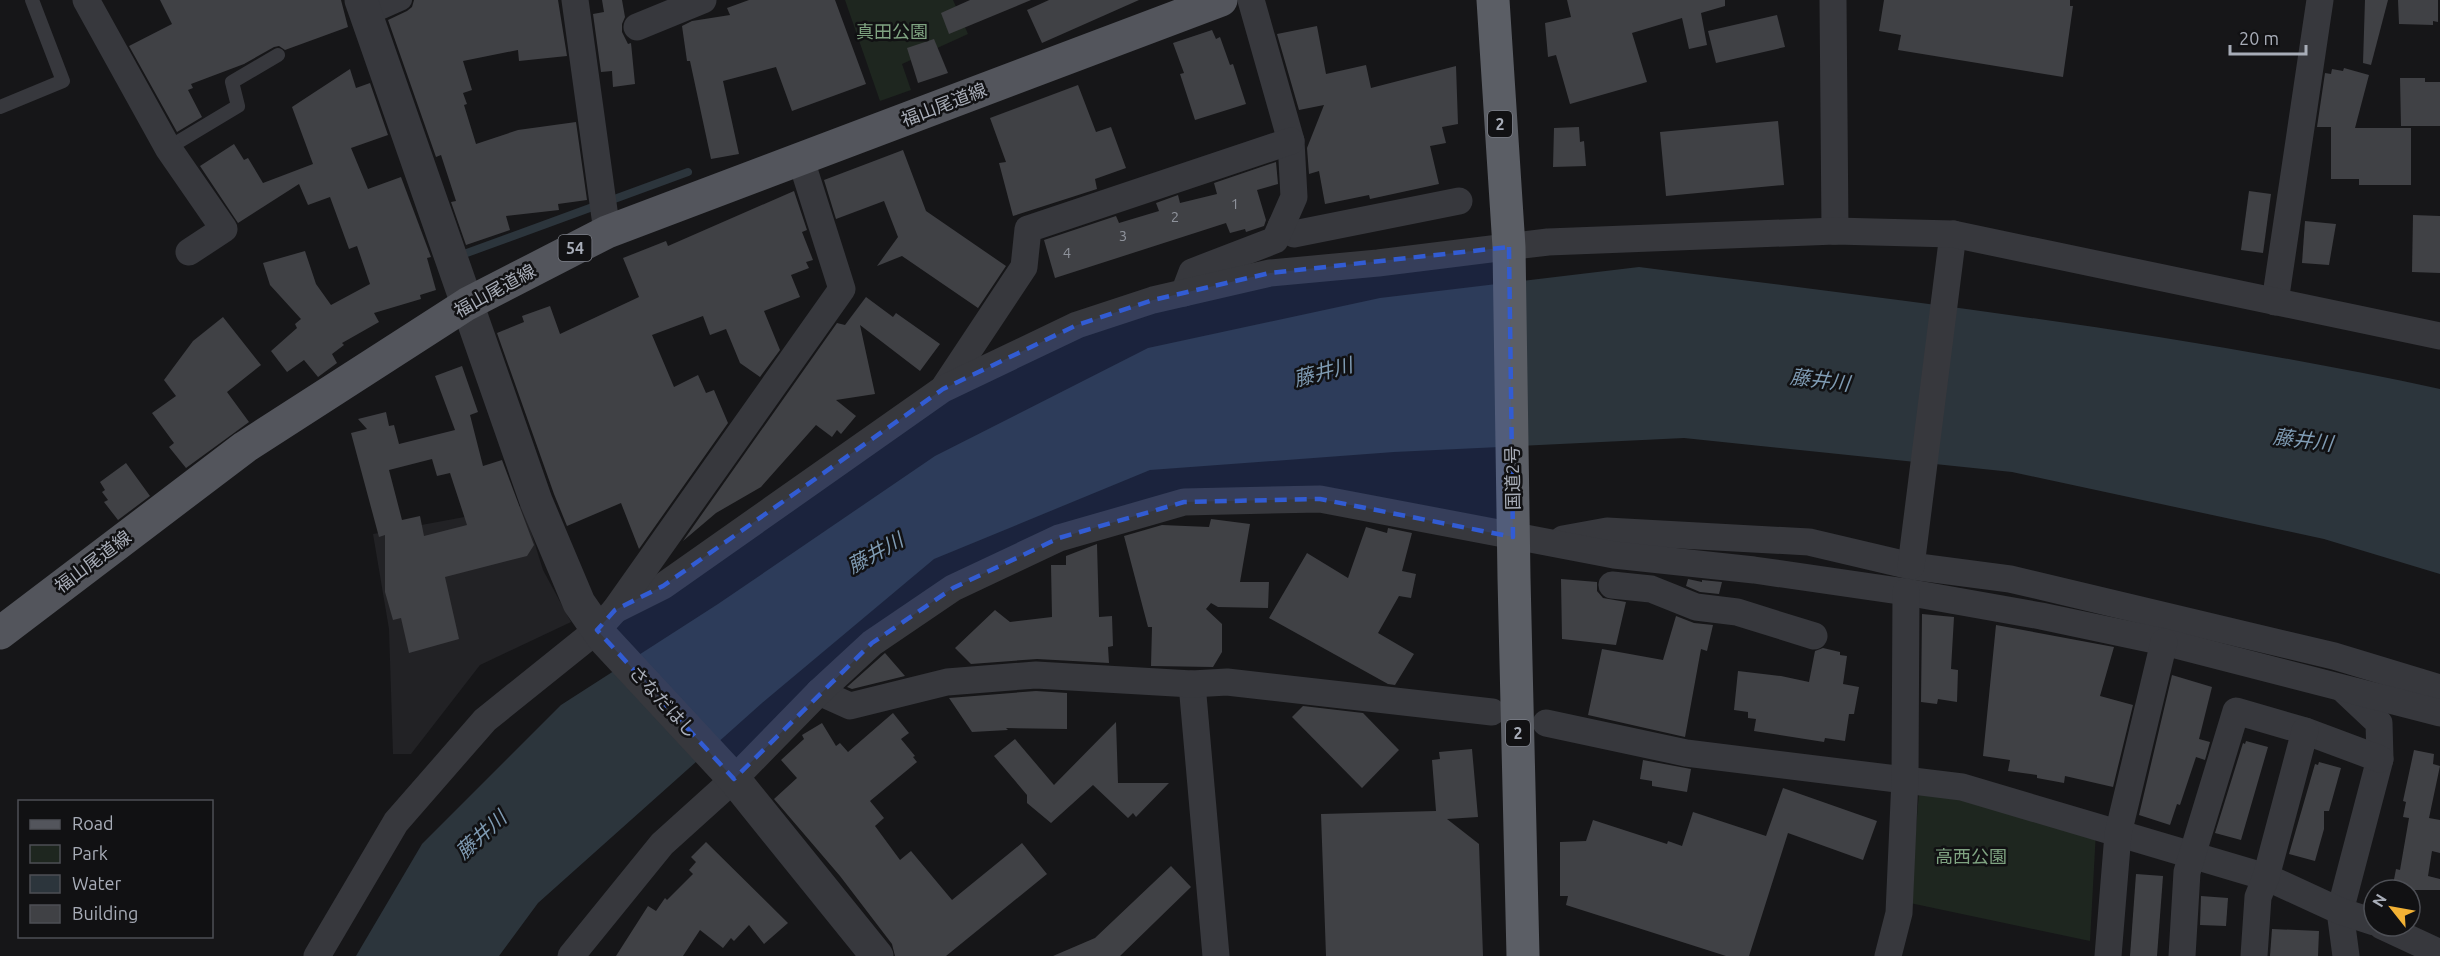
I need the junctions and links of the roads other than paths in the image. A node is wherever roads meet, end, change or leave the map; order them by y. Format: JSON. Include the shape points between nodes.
{"nodes":[{"id":1,"x":32,"y":0,"type":"edge"},
{"id":2,"x":86,"y":0,"type":"edge"},
{"id":3,"x":402,"y":0,"type":"edge"},
{"id":4,"x":575,"y":0,"type":"edge"},
{"id":5,"x":703,"y":0,"type":"edge"},
{"id":6,"x":1221,"y":0,"type":"edge"},
{"id":7,"x":1251,"y":0,"type":"edge"},
{"id":8,"x":1493,"y":0,"type":"edge"},
{"id":9,"x":1833,"y":0,"type":"edge"},
{"id":10,"x":2320,"y":0,"type":"edge"},
{"id":11,"x":364,"y":8,"type":"edge"},
{"id":12,"x":636,"y":27,"type":"dead end"},
{"id":13,"x":278,"y":55,"type":"dead end"},
{"id":14,"x":0,"y":107,"type":"edge"},
{"id":15,"x":1291,"y":141,"type":"junction"},
{"id":16,"x":168,"y":148,"type":"junction"},
{"id":17,"x":801,"y":160,"type":"junction"},
{"id":18,"x":1458,"y":201,"type":"dead end"},
{"id":19,"x":1281,"y":226,"type":"junction"},
{"id":20,"x":1835,"y":231,"type":"junction"},
{"id":21,"x":607,"y":232,"type":"junction"},
{"id":22,"x":1953,"y":234,"type":"junction"},
{"id":23,"x":1509,"y":247,"type":"junction"},
{"id":24,"x":189,"y":252,"type":"dead end"},
{"id":25,"x":1184,"y":293,"type":"junction"},
{"id":26,"x":2275,"y":302,"type":"junction"},
{"id":27,"x":467,"y":304,"type":"junction"},
{"id":28,"x":2440,"y":336,"type":"edge"},
{"id":29,"x":966,"y":369,"type":"junction"},
{"id":30,"x":1514,"y":523,"type":"junction"},
{"id":31,"x":1549,"y":542,"type":"junction"},
{"id":32,"x":1648,"y":558,"type":"junction"},
{"id":33,"x":1909,"y":579,"type":"junction"},
{"id":34,"x":1612,"y":585,"type":"dead end"},
{"id":35,"x":1651,"y":589,"type":"junction"},
{"id":36,"x":605,"y":626,"type":"junction"},
{"id":37,"x":0,"y":633,"type":"edge"},
{"id":38,"x":1814,"y":636,"type":"dead end"},
{"id":39,"x":2164,"y":642,"type":"junction"},
{"id":40,"x":2334,"y":656,"type":"junction"},
{"id":41,"x":1192,"y":684,"type":"junction"},
{"id":42,"x":2340,"y":687,"type":"junction"},
{"id":43,"x":2440,"y":688,"type":"edge"},
{"id":44,"x":819,"y":692,"type":"junction"},
{"id":45,"x":1492,"y":712,"type":"dead end"},
{"id":46,"x":2440,"y":713,"type":"edge"},
{"id":47,"x":1546,"y":723,"type":"dead end"},
{"id":48,"x":2305,"y":731,"type":"junction"},
{"id":49,"x":2380,"y":759,"type":"junction"},
{"id":50,"x":728,"y":772,"type":"junction"},
{"id":51,"x":1905,"y":779,"type":"junction"},
{"id":52,"x":2118,"y":834,"type":"junction"},
{"id":53,"x":2192,"y":856,"type":"junction"},
{"id":54,"x":2266,"y":877,"type":"junction"},
{"id":55,"x":2340,"y":911,"type":"junction"},
{"id":56,"x":2362,"y":918,"type":"edge"},
{"id":57,"x":2408,"y":938,"type":"edge"},
{"id":58,"x":2440,"y":953,"type":"edge"},
{"id":59,"x":317,"y":956,"type":"edge"},
{"id":60,"x":571,"y":956,"type":"edge"},
{"id":61,"x":877,"y":956,"type":"edge"},
{"id":62,"x":1216,"y":956,"type":"edge"},
{"id":63,"x":1523,"y":956,"type":"edge"},
{"id":64,"x":1888,"y":956,"type":"edge"},
{"id":65,"x":2108,"y":956,"type":"edge"},
{"id":66,"x":2182,"y":956,"type":"edge"},
{"id":67,"x":2254,"y":956,"type":"edge"},
{"id":68,"x":2346,"y":956,"type":"edge"}],
"edges":[{"from":1,"to":14,"type":"lane","via":[[63,81]]},
{"from":2,"to":16,"type":"street"},
{"from":3,"to":11,"type":"street"},
{"from":4,"to":21,"type":"street"},
{"from":5,"to":12,"type":"street"},
{"from":6,"to":17,"type":"main road","name":"福山尾道線","number":"54"},
{"from":7,"to":15,"type":"street"},
{"from":8,"to":23,"type":"highway","name":"国道2号","number":"2"},
{"from":9,"to":20,"type":"street"},
{"from":10,"to":26,"type":"street"},
{"from":11,"to":27,"type":"street","name":"さなだはし"},
{"from":13,"to":16,"type":"lane","via":[[232,82],[238,106]]},
{"from":15,"to":19,"type":"street","via":[[1294,196]]},
{"from":15,"to":29,"type":"street","via":[[1028,229],[1024,267]]},
{"from":16,"to":24,"type":"street","via":[[224,229]]},
{"from":17,"to":21,"type":"main road","name":"福山尾道線","number":"54"},
{"from":17,"to":36,"type":"street","via":[[842,289]]},
{"from":18,"to":19,"type":"street","via":[[1294,234]]},
{"from":19,"to":25,"type":"street","via":[[1275,240],[1192,272]]},
{"from":20,"to":22,"type":"street"},
{"from":20,"to":23,"type":"street","via":[[1548,242]]},
{"from":21,"to":27,"type":"main road","name":"福山尾道線","number":"54"},
{"from":22,"to":26,"type":"street"},
{"from":22,"to":33,"type":"street"},
{"from":23,"to":25,"type":"street","via":[[1269,273]]},
{"from":23,"to":30,"type":"highway","name":"国道2号","number":"2"},
{"from":25,"to":29,"type":"street","via":[[1077,325]]},
{"from":26,"to":28,"type":"street"},
{"from":27,"to":36,"type":"street","name":"さなだはし","via":[[536,501],[579,603]]},
{"from":27,"to":37,"type":"main road","name":"福山尾道線","number":"54","via":[[246,447]]},
{"from":29,"to":36,"type":"street"},
{"from":30,"to":31,"type":"street"},
{"from":30,"to":44,"type":"street","via":[[1320,499],[1184,502],[1059,538],[953,588],[872,644]]},
{"from":30,"to":63,"type":"highway","name":"国道2号","number":"2"},
{"from":31,"to":32,"type":"street"},
{"from":31,"to":33,"type":"street","via":[[1607,531],[1809,543]]},
{"from":32,"to":33,"type":"street","via":[[1754,570]]},
{"from":32,"to":35,"type":"street"},
{"from":33,"to":39,"type":"street","via":[[2041,616]]},
{"from":33,"to":40,"type":"street","via":[[2010,579]]},
{"from":33,"to":51,"type":"street"},
{"from":34,"to":35,"type":"street"},
{"from":35,"to":38,"type":"street","via":[[1696,607],[1737,612]]},
{"from":36,"to":50,"type":"street","name":"さなだはし"},
{"from":36,"to":59,"type":"street","via":[[485,720],[396,822]]},
{"from":39,"to":42,"type":"street"},
{"from":39,"to":52,"type":"street"},
{"from":40,"to":42,"type":"street"},
{"from":40,"to":43,"type":"street"},
{"from":41,"to":44,"type":"street","via":[[1036,675],[947,682],[850,706]]},
{"from":41,"to":45,"type":"street","via":[[1227,682]]},
{"from":41,"to":62,"type":"street"},
{"from":42,"to":46,"type":"street"},
{"from":42,"to":49,"type":"street","via":[[2379,723]]},
{"from":44,"to":50,"type":"street"},
{"from":47,"to":51,"type":"street","via":[[1686,753]]},
{"from":48,"to":49,"type":"street"},
{"from":48,"to":53,"type":"street","via":[[2236,711]]},
{"from":48,"to":54,"type":"street"},
{"from":49,"to":55,"type":"street"},
{"from":50,"to":60,"type":"street","via":[[662,844]]},
{"from":50,"to":61,"type":"street","name":"さなだはし"},
{"from":51,"to":52,"type":"street","via":[[1962,787]]},
{"from":51,"to":64,"type":"street","via":[[1899,913]]},
{"from":52,"to":53,"type":"street"},
{"from":52,"to":65,"type":"street"},
{"from":53,"to":54,"type":"street"},
{"from":53,"to":66,"type":"street","via":[[2187,872]]},
{"from":54,"to":55,"type":"street"},
{"from":54,"to":67,"type":"street","via":[[2258,897]]},
{"from":55,"to":56,"type":"street"},
{"from":55,"to":68,"type":"street"},
{"from":57,"to":58,"type":"street"}]}
